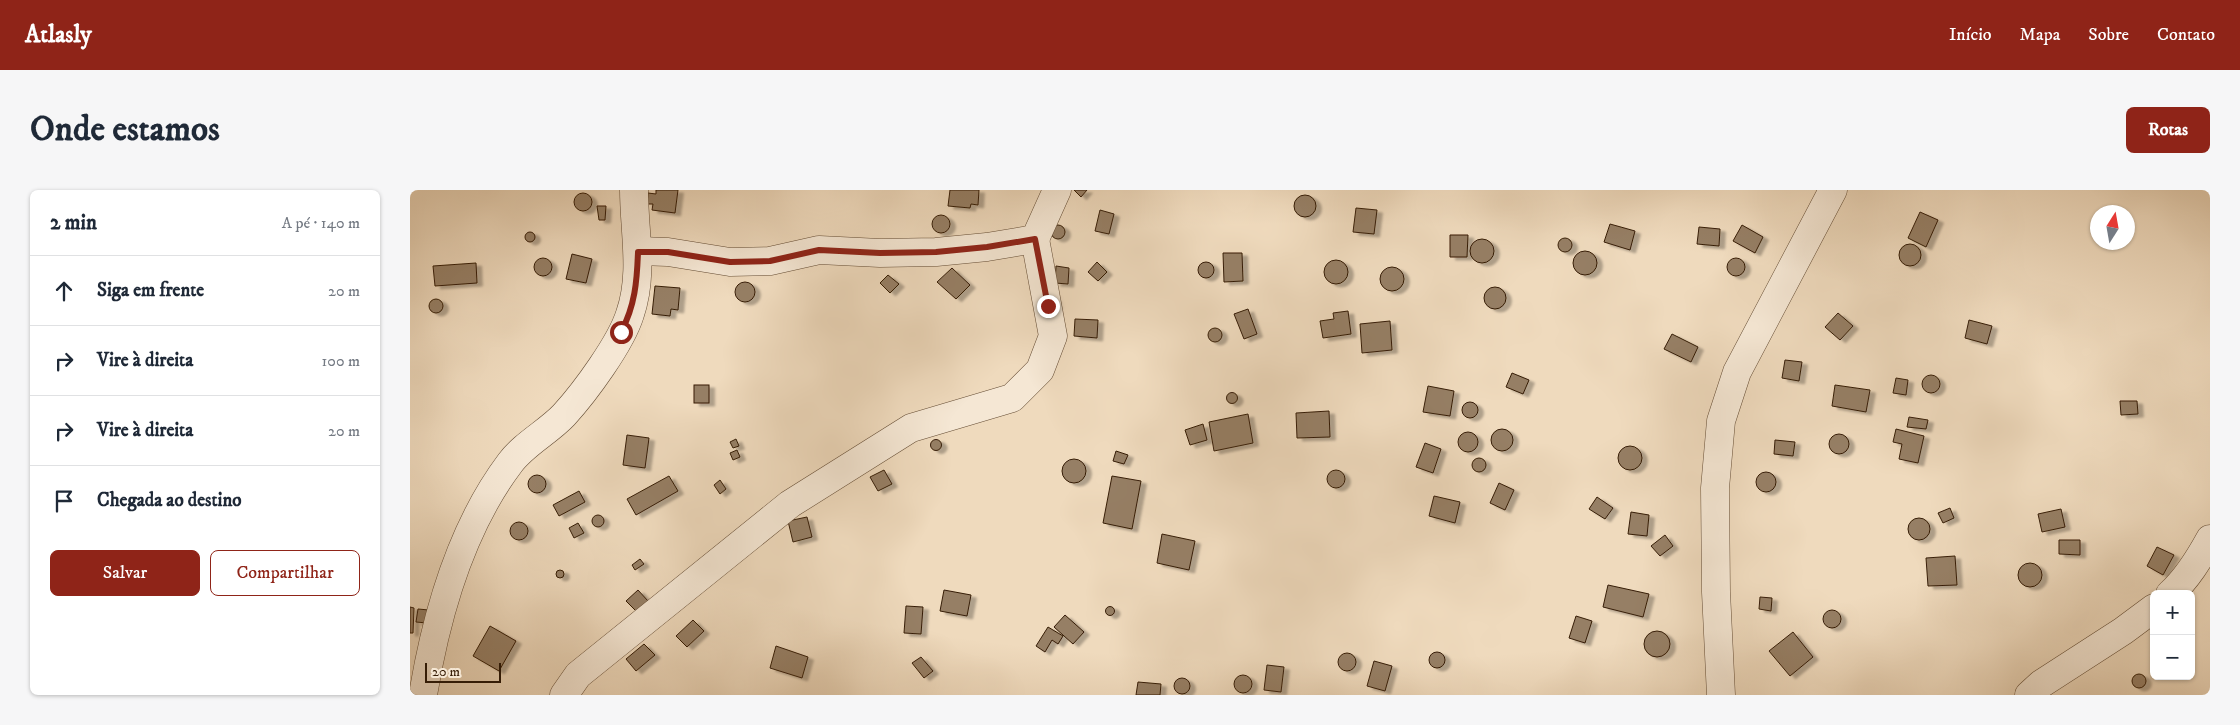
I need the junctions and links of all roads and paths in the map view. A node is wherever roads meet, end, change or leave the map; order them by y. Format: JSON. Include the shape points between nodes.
{"nodes":[{"id":1,"x":634,"y":190,"type":"edge"},
{"id":2,"x":1057,"y":190,"type":"edge"},
{"id":3,"x":1833,"y":190,"type":"edge"},
{"id":4,"x":1035,"y":239,"type":"junction"},
{"id":5,"x":638,"y":252,"type":"junction"},
{"id":6,"x":2210,"y":539,"type":"edge"},
{"id":7,"x":2174,"y":590,"type":"edge"},
{"id":8,"x":2150,"y":611,"type":"edge"},
{"id":9,"x":424,"y":695,"type":"edge"},
{"id":10,"x":564,"y":695,"type":"edge"},
{"id":11,"x":1721,"y":695,"type":"edge"},
{"id":12,"x":2029,"y":695,"type":"edge"}],
"edges":[{"from":1,"to":5,"type":"street"},
{"from":2,"to":4,"type":"street"},
{"from":3,"to":11,"type":"street","via":[[1737,372],[1721,420],[1715,488]]},
{"from":4,"to":5,"type":"street","via":[[936,252],[819,250],[770,261],[730,262],[668,252]]},
{"from":4,"to":10,"type":"street","via":[[1053,336],[1040,370],[1012,398],[911,428],[790,504],[578,675]]},
{"from":5,"to":9,"type":"street","via":[[637,286],[630,315],[612,348],[593,379],[563,415],[511,462],[476,517],[453,574],[429,660]]},
{"from":6,"to":7,"type":"street"},
{"from":8,"to":12,"type":"street"}]}
